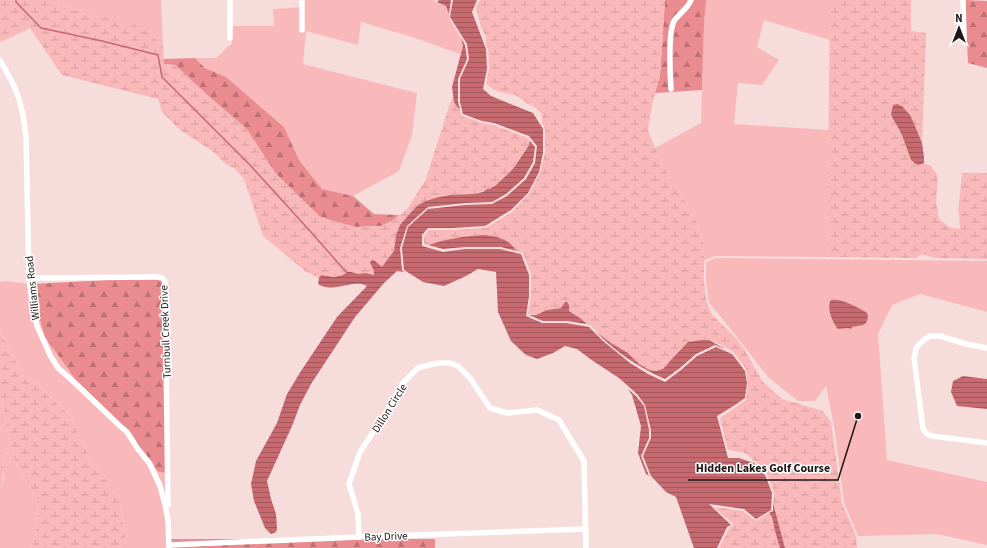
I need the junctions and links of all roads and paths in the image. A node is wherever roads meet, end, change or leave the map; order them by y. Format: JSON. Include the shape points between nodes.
{"nodes":[{"id":1,"x":230,"y":0,"type":"edge"},
{"id":2,"x":302,"y":0,"type":"edge"},
{"id":3,"x":691,"y":0,"type":"edge"},
{"id":4,"x":963,"y":0,"type":"edge"},
{"id":5,"x":302,"y":30,"type":"dead end"},
{"id":6,"x":230,"y":38,"type":"dead end"},
{"id":7,"x":964,"y":42,"type":"dead end"},
{"id":8,"x":0,"y":60,"type":"edge"},
{"id":9,"x":671,"y":89,"type":"dead end"},
{"id":10,"x":29,"y":278,"type":"junction"},
{"id":11,"x":987,"y":348,"type":"edge"},
{"id":12,"x":987,"y":443,"type":"edge"},
{"id":13,"x":168,"y":521,"type":"junction"},
{"id":14,"x":586,"y":529,"type":"junction"},
{"id":15,"x":359,"y":537,"type":"junction"},
{"id":16,"x":169,"y":547,"type":"edge"},
{"id":17,"x":586,"y":548,"type":"edge"}],
"edges":[{"from":1,"to":6,"type":"street"},
{"from":2,"to":5,"type":"street"},
{"from":3,"to":9,"type":"street","via":[[674,21],[671,31]]},
{"from":4,"to":7,"type":"street"},
{"from":8,"to":10,"type":"street","name":"Williams Road","via":[[15,88],[24,120]]},
{"from":10,"to":13,"type":"street","name":"Williams Road","via":[[37,326],[50,355],[58,368],[127,432],[150,464],[160,486]]},
{"from":10,"to":13,"type":"street","name":"Turnbull Creek Drive","via":[[161,277],[165,282]]},
{"from":11,"to":12,"type":"street","via":[[931,336],[919,344],[914,358],[923,429],[927,434]]},
{"from":13,"to":16,"type":"street","name":"Williams Road"},
{"from":14,"to":15,"type":"street","name":"Bay Drive"},
{"from":14,"to":15,"type":"street","name":"Dillon Circle","via":[[584,461],[559,420],[537,410],[507,413],[490,408],[470,378],[458,366],[450,363],[418,368],[403,383],[360,452],[349,484],[358,514]]},
{"from":14,"to":17,"type":"street"},
{"from":15,"to":16,"type":"street","name":"Bay Drive"}]}
